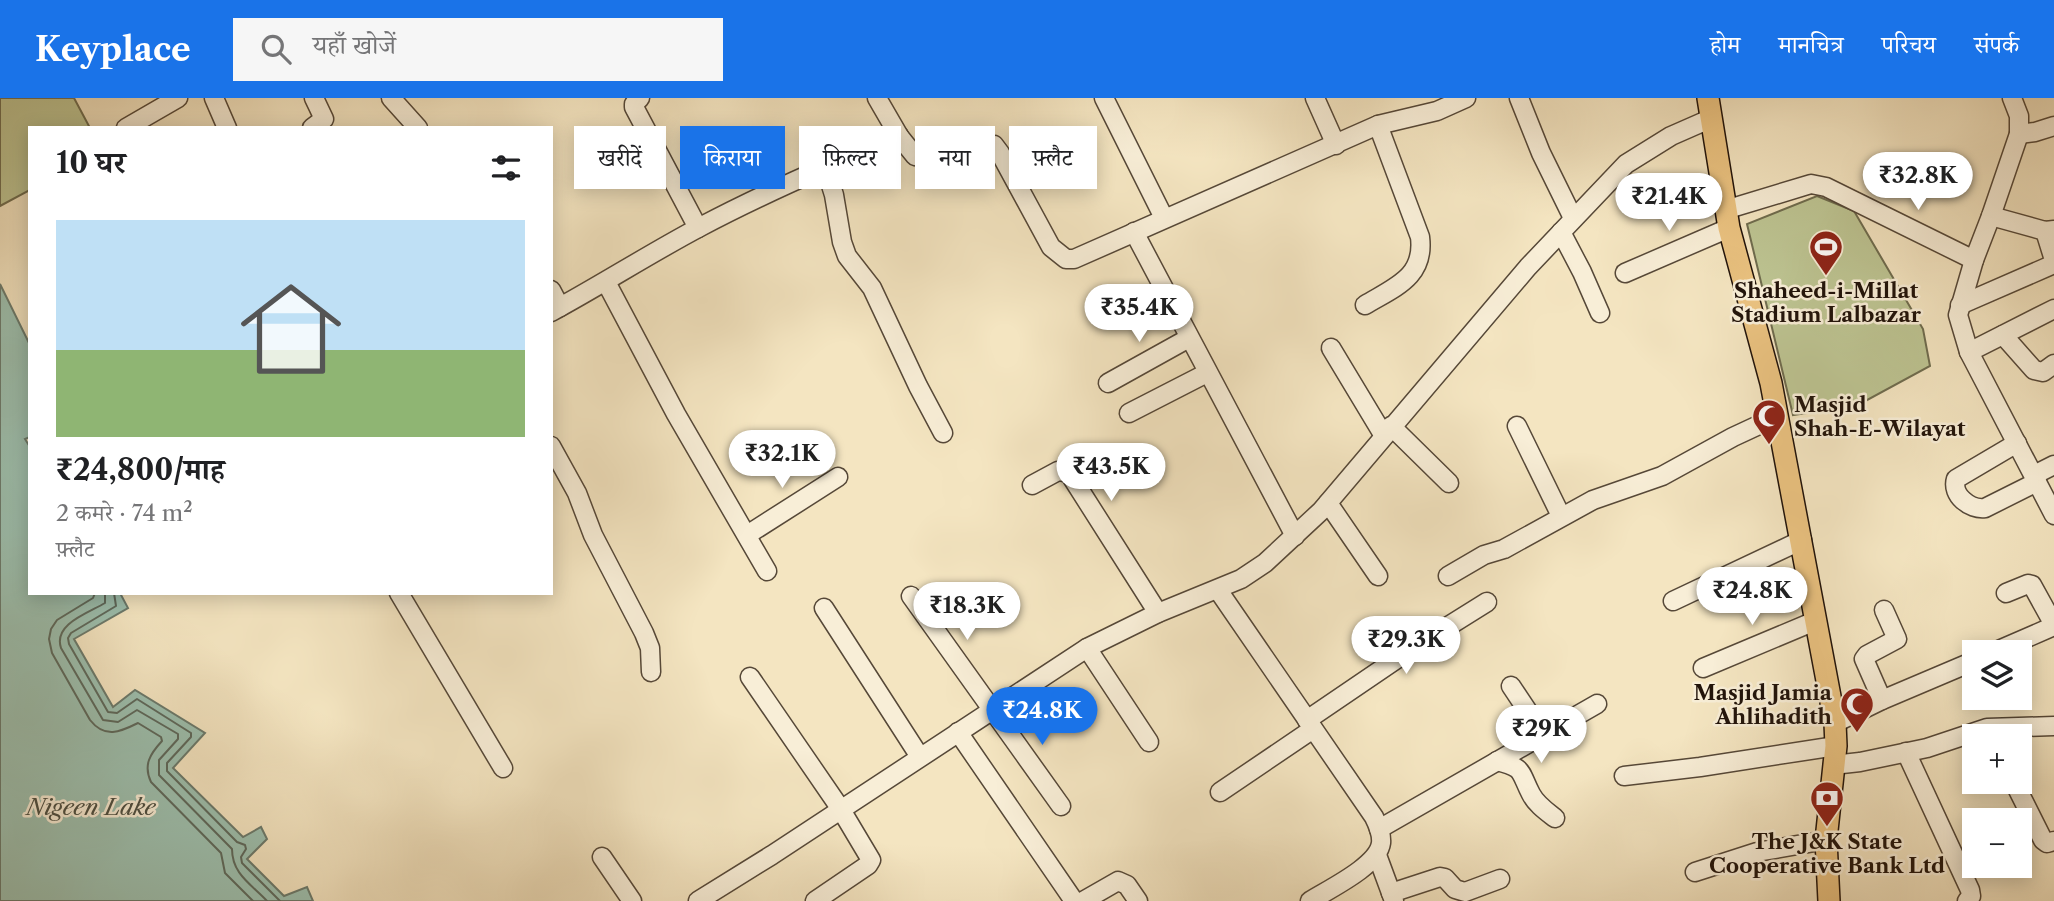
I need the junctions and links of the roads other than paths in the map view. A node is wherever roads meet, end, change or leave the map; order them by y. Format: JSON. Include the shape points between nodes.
{"nodes":[{"id":1,"x":214,"y":98,"type":"edge"},
{"id":2,"x":314,"y":98,"type":"edge"},
{"id":3,"x":391,"y":98,"type":"edge"},
{"id":4,"x":640,"y":98,"type":"edge"},
{"id":5,"x":877,"y":98,"type":"edge"},
{"id":6,"x":1104,"y":98,"type":"edge"},
{"id":7,"x":1315,"y":98,"type":"edge"},
{"id":8,"x":1466,"y":98,"type":"edge"},
{"id":9,"x":1519,"y":98,"type":"edge"},
{"id":10,"x":2012,"y":98,"type":"edge"},
{"id":11,"x":170,"y":100,"type":"edge"},
{"id":12,"x":1710,"y":108,"type":"edge"},
{"id":13,"x":1378,"y":125,"type":"junction"},
{"id":14,"x":2054,"y":125,"type":"edge"},
{"id":15,"x":129,"y":126,"type":"edge"},
{"id":16,"x":226,"y":126,"type":"edge"},
{"id":17,"x":315,"y":126,"type":"edge"},
{"id":18,"x":416,"y":126,"type":"edge"},
{"id":19,"x":892,"y":126,"type":"edge"},
{"id":20,"x":2019,"y":134,"type":"junction"},
{"id":21,"x":901,"y":140,"type":"edge"},
{"id":22,"x":1336,"y":145,"type":"junction"},
{"id":23,"x":799,"y":179,"type":"edge"},
{"id":24,"x":832,"y":189,"type":"edge"},
{"id":25,"x":1992,"y":216,"type":"junction"},
{"id":26,"x":1164,"y":218,"type":"junction"},
{"id":27,"x":1573,"y":218,"type":"junction"},
{"id":28,"x":1727,"y":219,"type":"junction"},
{"id":29,"x":698,"y":228,"type":"junction"},
{"id":30,"x":2049,"y":231,"type":"edge"},
{"id":31,"x":1134,"y":232,"type":"junction"},
{"id":32,"x":1561,"y":232,"type":"junction"},
{"id":33,"x":1974,"y":260,"type":"junction"},
{"id":34,"x":2054,"y":262,"type":"edge"},
{"id":35,"x":1625,"y":273,"type":"dead end"},
{"id":36,"x":606,"y":282,"type":"junction"},
{"id":37,"x":1365,"y":305,"type":"dead end"},
{"id":38,"x":1960,"y":305,"type":"junction"},
{"id":39,"x":555,"y":309,"type":"edge"},
{"id":40,"x":2054,"y":309,"type":"edge"},
{"id":41,"x":1600,"y":313,"type":"dead end"},
{"id":42,"x":2003,"y":335,"type":"junction"},
{"id":43,"x":1189,"y":338,"type":"junction"},
{"id":44,"x":1331,"y":348,"type":"dead end"},
{"id":45,"x":1969,"y":352,"type":"junction"},
{"id":46,"x":2054,"y":365,"type":"edge"},
{"id":47,"x":1207,"y":373,"type":"junction"},
{"id":48,"x":1108,"y":383,"type":"dead end"},
{"id":49,"x":1129,"y":413,"type":"dead end"},
{"id":50,"x":1776,"y":417,"type":"junction"},
{"id":51,"x":1517,"y":426,"type":"dead end"},
{"id":52,"x":1387,"y":431,"type":"junction"},
{"id":53,"x":943,"y":433,"type":"dead end"},
{"id":54,"x":2017,"y":443,"type":"junction"},
{"id":55,"x":553,"y":450,"type":"edge"},
{"id":56,"x":2054,"y":465,"type":"edge"},
{"id":57,"x":838,"y":477,"type":"dead end"},
{"id":58,"x":2036,"y":479,"type":"junction"},
{"id":59,"x":1449,"y":483,"type":"dead end"},
{"id":60,"x":1032,"y":485,"type":"dead end"},
{"id":61,"x":1328,"y":503,"type":"junction"},
{"id":62,"x":2054,"y":514,"type":"edge"},
{"id":63,"x":1561,"y":516,"type":"junction"},
{"id":64,"x":747,"y":535,"type":"junction"},
{"id":65,"x":1295,"y":536,"type":"junction"},
{"id":66,"x":1801,"y":540,"type":"junction"},
{"id":67,"x":767,"y":571,"type":"dead end"},
{"id":68,"x":1378,"y":576,"type":"dead end"},
{"id":69,"x":1448,"y":576,"type":"dead end"},
{"id":70,"x":1218,"y":590,"type":"junction"},
{"id":71,"x":2006,"y":593,"type":"dead end"},
{"id":72,"x":400,"y":595,"type":"edge"},
{"id":73,"x":911,"y":596,"type":"dead end"},
{"id":74,"x":1673,"y":600,"type":"dead end"},
{"id":75,"x":1487,"y":602,"type":"dead end"},
{"id":76,"x":824,"y":608,"type":"dead end"},
{"id":77,"x":1884,"y":610,"type":"dead end"},
{"id":78,"x":1158,"y":613,"type":"junction"},
{"id":79,"x":1815,"y":621,"type":"junction"},
{"id":80,"x":2054,"y":626,"type":"edge"},
{"id":81,"x":2022,"y":640,"type":"edge"},
{"id":82,"x":1087,"y":648,"type":"junction"},
{"id":83,"x":1962,"y":666,"type":"edge"},
{"id":84,"x":1703,"y":668,"type":"dead end"},
{"id":85,"x":651,"y":672,"type":"dead end"},
{"id":86,"x":750,"y":677,"type":"dead end"},
{"id":87,"x":1511,"y":686,"type":"dead end"},
{"id":88,"x":1882,"y":700,"type":"junction"},
{"id":89,"x":1597,"y":704,"type":"dead end"},
{"id":90,"x":992,"y":710,"type":"junction"},
{"id":91,"x":1835,"y":723,"type":"junction"},
{"id":92,"x":1310,"y":725,"type":"junction"},
{"id":93,"x":2032,"y":731,"type":"edge"},
{"id":94,"x":2051,"y":731,"type":"edge"},
{"id":95,"x":958,"y":732,"type":"junction"},
{"id":96,"x":1543,"y":734,"type":"junction"},
{"id":97,"x":1962,"y":739,"type":"edge"},
{"id":98,"x":1149,"y":742,"type":"dead end"},
{"id":99,"x":1906,"y":752,"type":"junction"},
{"id":100,"x":1834,"y":756,"type":"junction"},
{"id":101,"x":920,"y":757,"type":"junction"},
{"id":102,"x":1497,"y":761,"type":"junction"},
{"id":103,"x":503,"y":768,"type":"dead end"},
{"id":104,"x":1625,"y":776,"type":"dead end"},
{"id":105,"x":1220,"y":792,"type":"dead end"},
{"id":106,"x":2020,"y":794,"type":"edge"},
{"id":107,"x":1061,"y":806,"type":"dead end"},
{"id":108,"x":840,"y":808,"type":"junction"},
{"id":109,"x":1555,"y":818,"type":"dead end"},
{"id":110,"x":1379,"y":829,"type":"junction"},
{"id":111,"x":1826,"y":840,"type":"junction"},
{"id":112,"x":2054,"y":841,"type":"edge"},
{"id":113,"x":1377,"y":855,"type":"junction"},
{"id":114,"x":602,"y":858,"type":"dead end"},
{"id":115,"x":1695,"y":872,"type":"dead end"},
{"id":116,"x":1500,"y":879,"type":"dead end"},
{"id":117,"x":1393,"y":897,"type":"edge"},
{"id":118,"x":632,"y":901,"type":"edge"},
{"id":119,"x":698,"y":901,"type":"edge"},
{"id":120,"x":815,"y":901,"type":"edge"},
{"id":121,"x":1074,"y":901,"type":"edge"},
{"id":122,"x":1083,"y":901,"type":"edge"},
{"id":123,"x":1138,"y":901,"type":"edge"},
{"id":124,"x":1310,"y":901,"type":"edge"},
{"id":125,"x":1829,"y":901,"type":"edge"},
{"id":126,"x":1967,"y":901,"type":"edge"}],
"edges":[{"from":1,"to":16,"type":"street"},
{"from":2,"to":17,"type":"street","via":[[324,119]]},
{"from":3,"to":18,"type":"street"},
{"from":4,"to":29,"type":"street","via":[[634,107]]},
{"from":5,"to":19,"type":"street"},
{"from":6,"to":26,"type":"street"},
{"from":7,"to":22,"type":"street"},
{"from":8,"to":13,"type":"street","via":[[1437,111]]},
{"from":9,"to":27,"type":"street"},
{"from":10,"to":20,"type":"street"},
{"from":11,"to":15,"type":"street"},
{"from":12,"to":27,"type":"street","via":[[1626,164]]},
{"from":12,"to":28,"type":"main road"},
{"from":13,"to":22,"type":"street"},
{"from":13,"to":37,"type":"street","via":[[1422,252],[1409,276]]},
{"from":14,"to":20,"type":"street"},
{"from":20,"to":25,"type":"street"},
{"from":21,"to":31,"type":"street","via":[[922,158],[974,144],[993,145],[1051,247],[1066,259]]},
{"from":22,"to":26,"type":"street"},
{"from":23,"to":29,"type":"street"},
{"from":24,"to":53,"type":"street","via":[[847,256],[872,288]]},
{"from":25,"to":30,"type":"street"},
{"from":25,"to":33,"type":"street"},
{"from":26,"to":31,"type":"street"},
{"from":27,"to":32,"type":"street"},
{"from":28,"to":33,"type":"street","via":[[1811,184],[1826,187]]},
{"from":28,"to":35,"type":"street"},
{"from":28,"to":50,"type":"main road","via":[[1764,351]]},
{"from":29,"to":36,"type":"street"},
{"from":30,"to":34,"type":"street"},
{"from":31,"to":43,"type":"street"},
{"from":32,"to":41,"type":"street"},
{"from":32,"to":52,"type":"street"},
{"from":33,"to":38,"type":"street"},
{"from":34,"to":38,"type":"street"},
{"from":36,"to":39,"type":"street"},
{"from":36,"to":64,"type":"street"},
{"from":38,"to":45,"type":"street"},
{"from":40,"to":42,"type":"street"},
{"from":42,"to":45,"type":"street"},
{"from":42,"to":46,"type":"street","via":[[2034,370],[2043,372]]},
{"from":43,"to":47,"type":"street"},
{"from":43,"to":48,"type":"street"},
{"from":44,"to":52,"type":"street"},
{"from":45,"to":54,"type":"street"},
{"from":47,"to":49,"type":"street"},
{"from":47,"to":65,"type":"street"},
{"from":50,"to":63,"type":"street","via":[[1662,476],[1607,494]]},
{"from":50,"to":66,"type":"main road"},
{"from":51,"to":63,"type":"street"},
{"from":52,"to":59,"type":"street"},
{"from":52,"to":61,"type":"street"},
{"from":54,"to":58,"type":"street"},
{"from":54,"to":58,"type":"street","via":[[1956,479],[1957,494],[1968,504],[1985,508]]},
{"from":55,"to":85,"type":"street","via":[[644,633]]},
{"from":56,"to":58,"type":"street"},
{"from":57,"to":64,"type":"street"},
{"from":58,"to":62,"type":"street"},
{"from":60,"to":78,"type":"street","via":[[1058,471],[1069,473]]},
{"from":61,"to":65,"type":"street"},
{"from":61,"to":68,"type":"street"},
{"from":63,"to":69,"type":"street"},
{"from":64,"to":67,"type":"street"},
{"from":65,"to":70,"type":"street","via":[[1265,563]]},
{"from":66,"to":74,"type":"street"},
{"from":66,"to":79,"type":"main road"},
{"from":70,"to":78,"type":"street"},
{"from":70,"to":92,"type":"street"},
{"from":71,"to":80,"type":"street","via":[[2028,584],[2035,587]]},
{"from":72,"to":103,"type":"street"},
{"from":73,"to":90,"type":"street"},
{"from":75,"to":92,"type":"street","via":[[1407,652]]},
{"from":76,"to":101,"type":"street"},
{"from":77,"to":88,"type":"street","via":[[1897,639],[1864,659]]},
{"from":78,"to":82,"type":"street"},
{"from":79,"to":84,"type":"street"},
{"from":79,"to":91,"type":"main road"},
{"from":80,"to":81,"type":"street"},
{"from":82,"to":90,"type":"street"},
{"from":82,"to":98,"type":"street"},
{"from":83,"to":88,"type":"street"},
{"from":86,"to":108,"type":"street"},
{"from":87,"to":96,"type":"street"},
{"from":88,"to":91,"type":"street"},
{"from":89,"to":96,"type":"street"},
{"from":90,"to":95,"type":"street"},
{"from":90,"to":107,"type":"street"},
{"from":91,"to":100,"type":"main road"},
{"from":92,"to":105,"type":"street"},
{"from":92,"to":110,"type":"street"},
{"from":93,"to":94,"type":"street"},
{"from":95,"to":101,"type":"street"},
{"from":95,"to":121,"type":"street"},
{"from":96,"to":102,"type":"street"},
{"from":97,"to":99,"type":"street"},
{"from":99,"to":100,"type":"street","via":[[1860,762]]},
{"from":99,"to":126,"type":"street","via":[[1970,890]]},
{"from":100,"to":104,"type":"street"},
{"from":100,"to":111,"type":"main road"},
{"from":101,"to":108,"type":"street"},
{"from":102,"to":109,"type":"street","via":[[1521,770],[1531,795]]},
{"from":102,"to":110,"type":"street"},
{"from":106,"to":112,"type":"street","via":[[2043,840]]},
{"from":108,"to":119,"type":"street"},
{"from":108,"to":120,"type":"street","via":[[871,860]]},
{"from":110,"to":113,"type":"street"},
{"from":111,"to":115,"type":"street","via":[[1757,852]]},
{"from":111,"to":125,"type":"main road"},
{"from":113,"to":117,"type":"street"},
{"from":113,"to":124,"type":"street"},
{"from":114,"to":118,"type":"street"},
{"from":116,"to":117,"type":"street","via":[[1465,892],[1440,877]]},
{"from":122,"to":123,"type":"street","via":[[1118,881],[1127,885]]}]}
